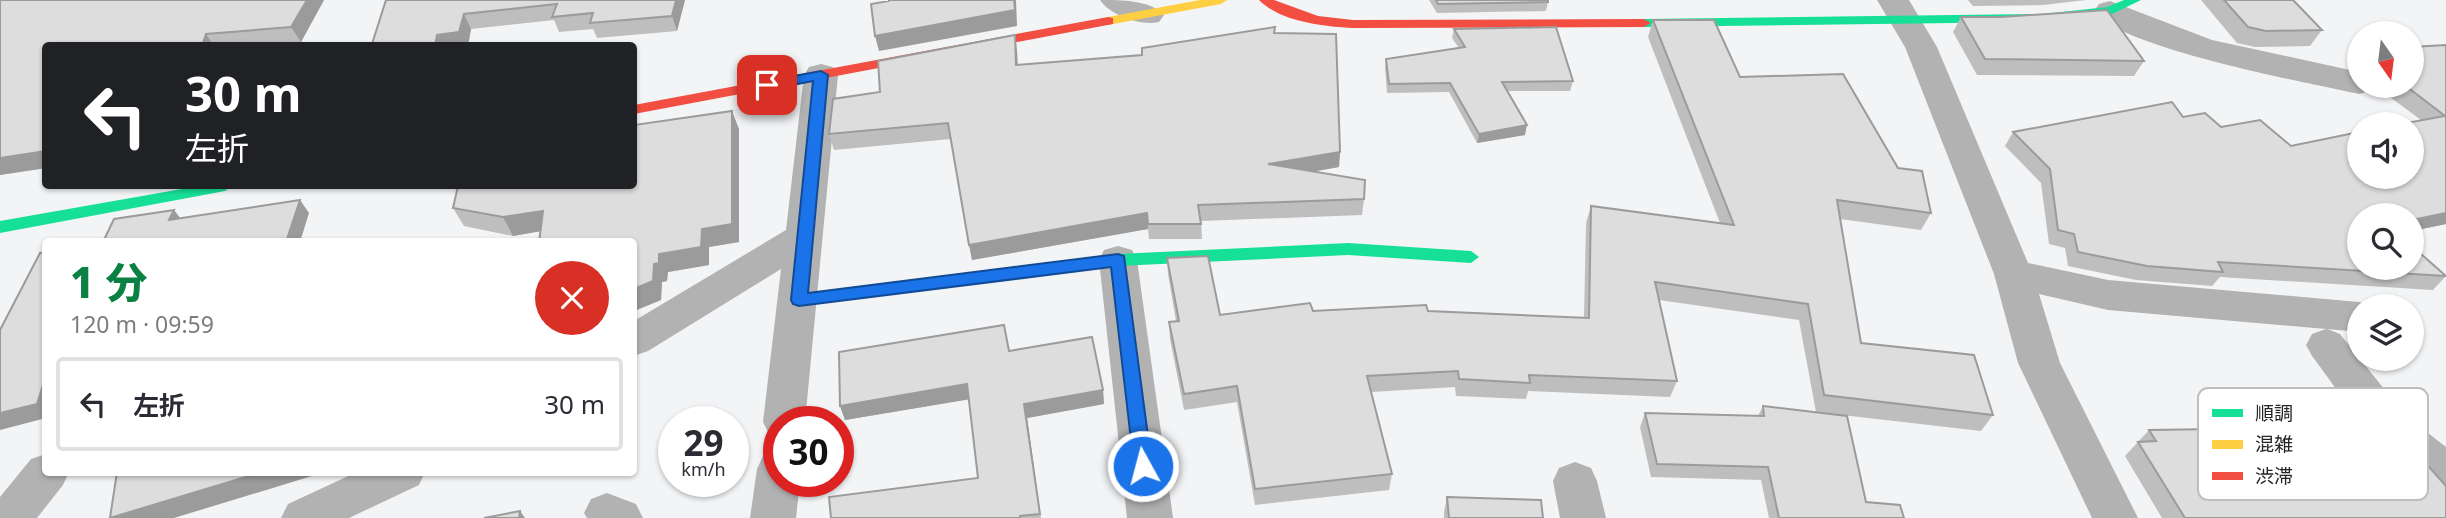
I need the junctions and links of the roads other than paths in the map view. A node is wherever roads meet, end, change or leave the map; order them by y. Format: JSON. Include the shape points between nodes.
{"nodes":[{"id":1,"x":1116,"y":0,"type":"edge"},
{"id":2,"x":1221,"y":0,"type":"edge"},
{"id":3,"x":1265,"y":0,"type":"edge"},
{"id":4,"x":2122,"y":5,"type":"edge"},
{"id":5,"x":1900,"y":10,"type":"edge"},
{"id":6,"x":1148,"y":15,"type":"junction"},
{"id":7,"x":821,"y":75,"type":"junction"},
{"id":8,"x":2347,"y":81,"type":"edge"},
{"id":9,"x":637,"y":109,"type":"edge"},
{"id":10,"x":209,"y":189,"type":"edge"},
{"id":11,"x":0,"y":227,"type":"edge"},
{"id":12,"x":804,"y":237,"type":"junction"},
{"id":13,"x":1471,"y":257,"type":"dead end"},
{"id":14,"x":1118,"y":260,"type":"junction"},
{"id":15,"x":2013,"y":274,"type":"junction"},
{"id":16,"x":799,"y":300,"type":"junction"},
{"id":17,"x":2347,"y":316,"type":"edge"},
{"id":18,"x":637,"y":338,"type":"edge"},
{"id":19,"x":2326,"y":345,"type":"dead end"},
{"id":20,"x":2360,"y":388,"type":"edge"},
{"id":21,"x":786,"y":406,"type":"edge"},
{"id":22,"x":2428,"y":458,"type":"edge"},
{"id":23,"x":2446,"y":473,"type":"edge"},
{"id":24,"x":44,"y":476,"type":"edge"},
{"id":25,"x":393,"y":476,"type":"edge"},
{"id":26,"x":776,"y":497,"type":"edge"},
{"id":27,"x":10,"y":518,"type":"edge"},
{"id":28,"x":304,"y":518,"type":"edge"},
{"id":29,"x":773,"y":518,"type":"edge"},
{"id":30,"x":1150,"y":518,"type":"edge"},
{"id":31,"x":2115,"y":518,"type":"edge"}],
"edges":[{"from":1,"to":6,"type":"street"},
{"from":2,"to":6,"type":"street"},
{"from":3,"to":5,"type":"street","via":[[1293,15],[1383,26]]},
{"from":4,"to":5,"type":"street","via":[[2043,18]]},
{"from":4,"to":8,"type":"street","via":[[2144,29],[2184,43]]},
{"from":5,"to":15,"type":"street","via":[[1921,47]]},
{"from":6,"to":7,"type":"street"},
{"from":7,"to":9,"type":"street"},
{"from":7,"to":12,"type":"street"},
{"from":10,"to":11,"type":"street"},
{"from":12,"to":16,"type":"street"},
{"from":12,"to":18,"type":"street"},
{"from":13,"to":14,"type":"street","via":[[1348,249]]},
{"from":14,"to":16,"type":"street"},
{"from":14,"to":30,"type":"street"},
{"from":15,"to":17,"type":"street","via":[[2108,295]]},
{"from":15,"to":31,"type":"street","via":[[2039,363]]},
{"from":16,"to":21,"type":"street"},
{"from":19,"to":20,"type":"street"},
{"from":22,"to":23,"type":"street"},
{"from":24,"to":27,"type":"street"},
{"from":25,"to":28,"type":"street"},
{"from":26,"to":29,"type":"street"}]}
